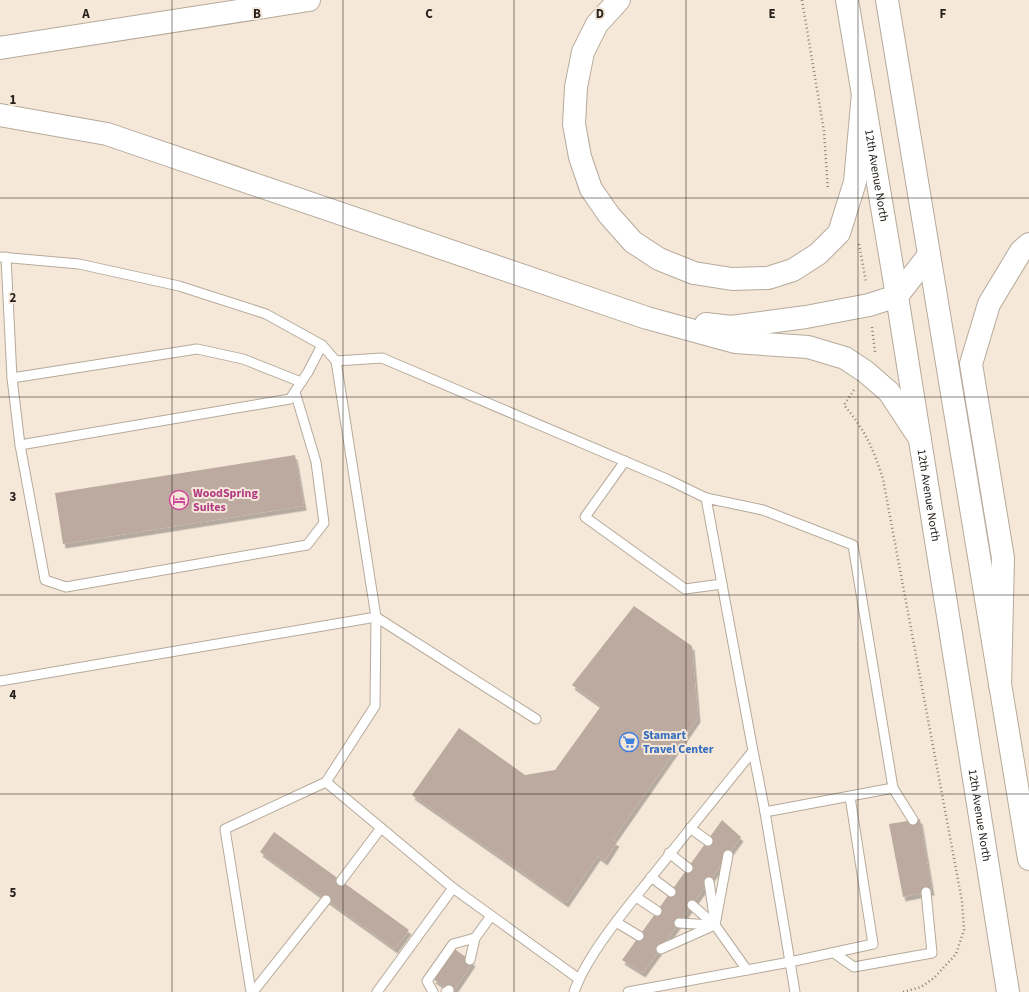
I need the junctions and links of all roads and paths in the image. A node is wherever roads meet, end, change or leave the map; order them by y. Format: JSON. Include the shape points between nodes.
{"nodes":[{"id":1,"x":309,"y":0,"type":"edge"},
{"id":2,"x":619,"y":0,"type":"edge"},
{"id":3,"x":802,"y":0,"type":"edge"},
{"id":4,"x":887,"y":0,"type":"edge"},
{"id":5,"x":847,"y":1,"type":"edge"},
{"id":6,"x":0,"y":48,"type":"edge"},
{"id":7,"x":863,"y":93,"type":"junction"},
{"id":8,"x":0,"y":115,"type":"edge"},
{"id":9,"x":828,"y":198,"type":"dead end"},
{"id":10,"x":839,"y":232,"type":"junction"},
{"id":11,"x":1029,"y":244,"type":"edge"},
{"id":12,"x":929,"y":256,"type":"junction"},
{"id":13,"x":3,"y":257,"type":"edge"},
{"id":14,"x":897,"y":296,"type":"junction"},
{"id":15,"x":869,"y":305,"type":"junction"},
{"id":16,"x":647,"y":318,"type":"junction"},
{"id":17,"x":322,"y":345,"type":"junction"},
{"id":18,"x":336,"y":362,"type":"junction"},
{"id":19,"x":866,"y":372,"type":"junction"},
{"id":20,"x":12,"y":378,"type":"junction"},
{"id":21,"x":302,"y":382,"type":"junction"},
{"id":22,"x":295,"y":392,"type":"junction"},
{"id":23,"x":920,"y":439,"type":"junction"},
{"id":24,"x":20,"y":445,"type":"junction"},
{"id":25,"x":625,"y":461,"type":"junction"},
{"id":26,"x":706,"y":498,"type":"junction"},
{"id":27,"x":722,"y":584,"type":"junction"},
{"id":28,"x":376,"y":617,"type":"junction"},
{"id":29,"x":0,"y":681,"type":"edge"},
{"id":30,"x":1000,"y":685,"type":"junction"},
{"id":31,"x":536,"y":719,"type":"dead end"},
{"id":32,"x":753,"y":751,"type":"junction"},
{"id":33,"x":326,"y":782,"type":"junction"},
{"id":34,"x":893,"y":788,"type":"junction"},
{"id":35,"x":850,"y":797,"type":"junction"},
{"id":36,"x":764,"y":812,"type":"junction"},
{"id":37,"x":913,"y":820,"type":"dead end"},
{"id":38,"x":381,"y":828,"type":"junction"},
{"id":39,"x":690,"y":828,"type":"junction"},
{"id":40,"x":708,"y":841,"type":"dead end"},
{"id":41,"x":669,"y":853,"type":"junction"},
{"id":42,"x":728,"y":855,"type":"dead end"},
{"id":43,"x":1029,"y":859,"type":"edge"},
{"id":44,"x":688,"y":868,"type":"dead end"},
{"id":45,"x":651,"y":877,"type":"junction"},
{"id":46,"x":341,"y":881,"type":"dead end"},
{"id":47,"x":709,"y":882,"type":"dead end"},
{"id":48,"x":453,"y":888,"type":"junction"},
{"id":49,"x":671,"y":892,"type":"dead end"},
{"id":50,"x":926,"y":892,"type":"dead end"},
{"id":51,"x":636,"y":897,"type":"junction"},
{"id":52,"x":326,"y":900,"type":"dead end"},
{"id":53,"x":692,"y":905,"type":"dead end"},
{"id":54,"x":657,"y":911,"type":"dead end"},
{"id":55,"x":491,"y":916,"type":"junction"},
{"id":56,"x":616,"y":922,"type":"junction"},
{"id":57,"x":679,"y":923,"type":"dead end"},
{"id":58,"x":715,"y":925,"type":"junction"},
{"id":59,"x":639,"y":936,"type":"dead end"},
{"id":60,"x":475,"y":938,"type":"junction"},
{"id":61,"x":661,"y":949,"type":"dead end"},
{"id":62,"x":834,"y":953,"type":"junction"},
{"id":63,"x":470,"y":960,"type":"dead end"},
{"id":64,"x":790,"y":962,"type":"junction"},
{"id":65,"x":747,"y":970,"type":"junction"},
{"id":66,"x":579,"y":979,"type":"junction"},
{"id":67,"x":252,"y":992,"type":"edge"},
{"id":68,"x":377,"y":992,"type":"edge"},
{"id":69,"x":433,"y":992,"type":"edge"},
{"id":70,"x":574,"y":992,"type":"edge"},
{"id":71,"x":628,"y":992,"type":"edge"},
{"id":72,"x":795,"y":992,"type":"edge"},
{"id":73,"x":903,"y":992,"type":"edge"},
{"id":74,"x":1008,"y":992,"type":"edge"}],
"edges":[{"from":1,"to":6,"type":"main road"},
{"from":2,"to":10,"type":"main road","via":[[597,24],[583,52],[576,87],[574,124],[580,157],[591,189],[609,216],[633,242],[659,259],[694,273],[732,279],[768,278],[793,270],[818,254]]},
{"from":3,"to":9,"type":"path","via":[[824,131]]},
{"from":4,"to":12,"type":"main road"},
{"from":5,"to":7,"type":"main road","name":"12th Avenue North"},
{"from":7,"to":10,"type":"main road","via":[[855,182]]},
{"from":7,"to":14,"type":"main road","name":"12th Avenue North"},
{"from":8,"to":16,"type":"main road","via":[[107,134]]},
{"from":10,"to":15,"type":"path","via":[[859,241]]},
{"from":11,"to":30,"type":"main road","via":[[1021,251],[989,304],[971,364],[1003,558]]},
{"from":12,"to":14,"type":"main road"},
{"from":12,"to":30,"type":"main road"},
{"from":13,"to":17,"type":"lane","via":[[79,264],[179,286],[266,314]]},
{"from":13,"to":20,"type":"lane"},
{"from":14,"to":15,"type":"main road"},
{"from":14,"to":23,"type":"main road","name":"12th Avenue North"},
{"from":15,"to":16,"type":"main road","via":[[731,327]]},
{"from":15,"to":19,"type":"path","via":[[876,357]]},
{"from":16,"to":19,"type":"main road","via":[[735,342],[808,347],[845,358]]},
{"from":17,"to":18,"type":"lane"},
{"from":17,"to":21,"type":"lane"},
{"from":18,"to":25,"type":"lane","via":[[382,358]]},
{"from":18,"to":28,"type":"lane"},
{"from":19,"to":23,"type":"main road","via":[[888,392]]},
{"from":19,"to":73,"type":"path","via":[[844,405],[859,423],[873,448],[883,479],[961,893],[964,930],[956,954],[934,978]]},
{"from":20,"to":21,"type":"lane","via":[[197,349],[243,359]]},
{"from":20,"to":24,"type":"lane"},
{"from":21,"to":22,"type":"lane"},
{"from":22,"to":24,"type":"lane","via":[[290,399]]},
{"from":22,"to":24,"type":"lane","via":[[316,462],[324,522],[307,545],[66,587],[45,580]]},
{"from":23,"to":74,"type":"main road","name":"12th Avenue North"},
{"from":25,"to":26,"type":"lane"},
{"from":25,"to":27,"type":"lane","via":[[585,517],[685,589]]},
{"from":26,"to":27,"type":"lane"},
{"from":26,"to":34,"type":"lane","via":[[763,510],[853,545]]},
{"from":27,"to":32,"type":"lane"},
{"from":28,"to":29,"type":"lane"},
{"from":28,"to":31,"type":"lane"},
{"from":28,"to":33,"type":"lane","via":[[375,706]]},
{"from":30,"to":43,"type":"main road"},
{"from":32,"to":36,"type":"lane"},
{"from":32,"to":39,"type":"lane"},
{"from":33,"to":38,"type":"lane"},
{"from":33,"to":67,"type":"lane","via":[[225,829]]},
{"from":34,"to":35,"type":"lane"},
{"from":34,"to":37,"type":"lane"},
{"from":35,"to":36,"type":"lane"},
{"from":35,"to":62,"type":"lane","via":[[873,944]]},
{"from":36,"to":64,"type":"lane"},
{"from":38,"to":46,"type":"lane"},
{"from":38,"to":48,"type":"lane"},
{"from":39,"to":40,"type":"lane"},
{"from":39,"to":41,"type":"lane"},
{"from":41,"to":44,"type":"lane"},
{"from":41,"to":45,"type":"lane"},
{"from":42,"to":58,"type":"lane"},
{"from":45,"to":49,"type":"lane"},
{"from":45,"to":51,"type":"lane"},
{"from":47,"to":58,"type":"lane"},
{"from":48,"to":55,"type":"lane"},
{"from":48,"to":68,"type":"lane"},
{"from":50,"to":62,"type":"lane","via":[[932,953],[854,967]]},
{"from":51,"to":54,"type":"lane"},
{"from":51,"to":56,"type":"lane"},
{"from":52,"to":67,"type":"lane"},
{"from":53,"to":58,"type":"lane"},
{"from":55,"to":60,"type":"lane"},
{"from":55,"to":66,"type":"lane"},
{"from":56,"to":59,"type":"lane"},
{"from":56,"to":66,"type":"lane"},
{"from":57,"to":58,"type":"lane"},
{"from":58,"to":61,"type":"lane"},
{"from":58,"to":65,"type":"lane"},
{"from":60,"to":63,"type":"lane"},
{"from":60,"to":69,"type":"lane","via":[[453,944],[427,981]]},
{"from":62,"to":64,"type":"lane"},
{"from":64,"to":65,"type":"lane"},
{"from":64,"to":72,"type":"lane"},
{"from":65,"to":71,"type":"lane"},
{"from":66,"to":70,"type":"lane"}]}
